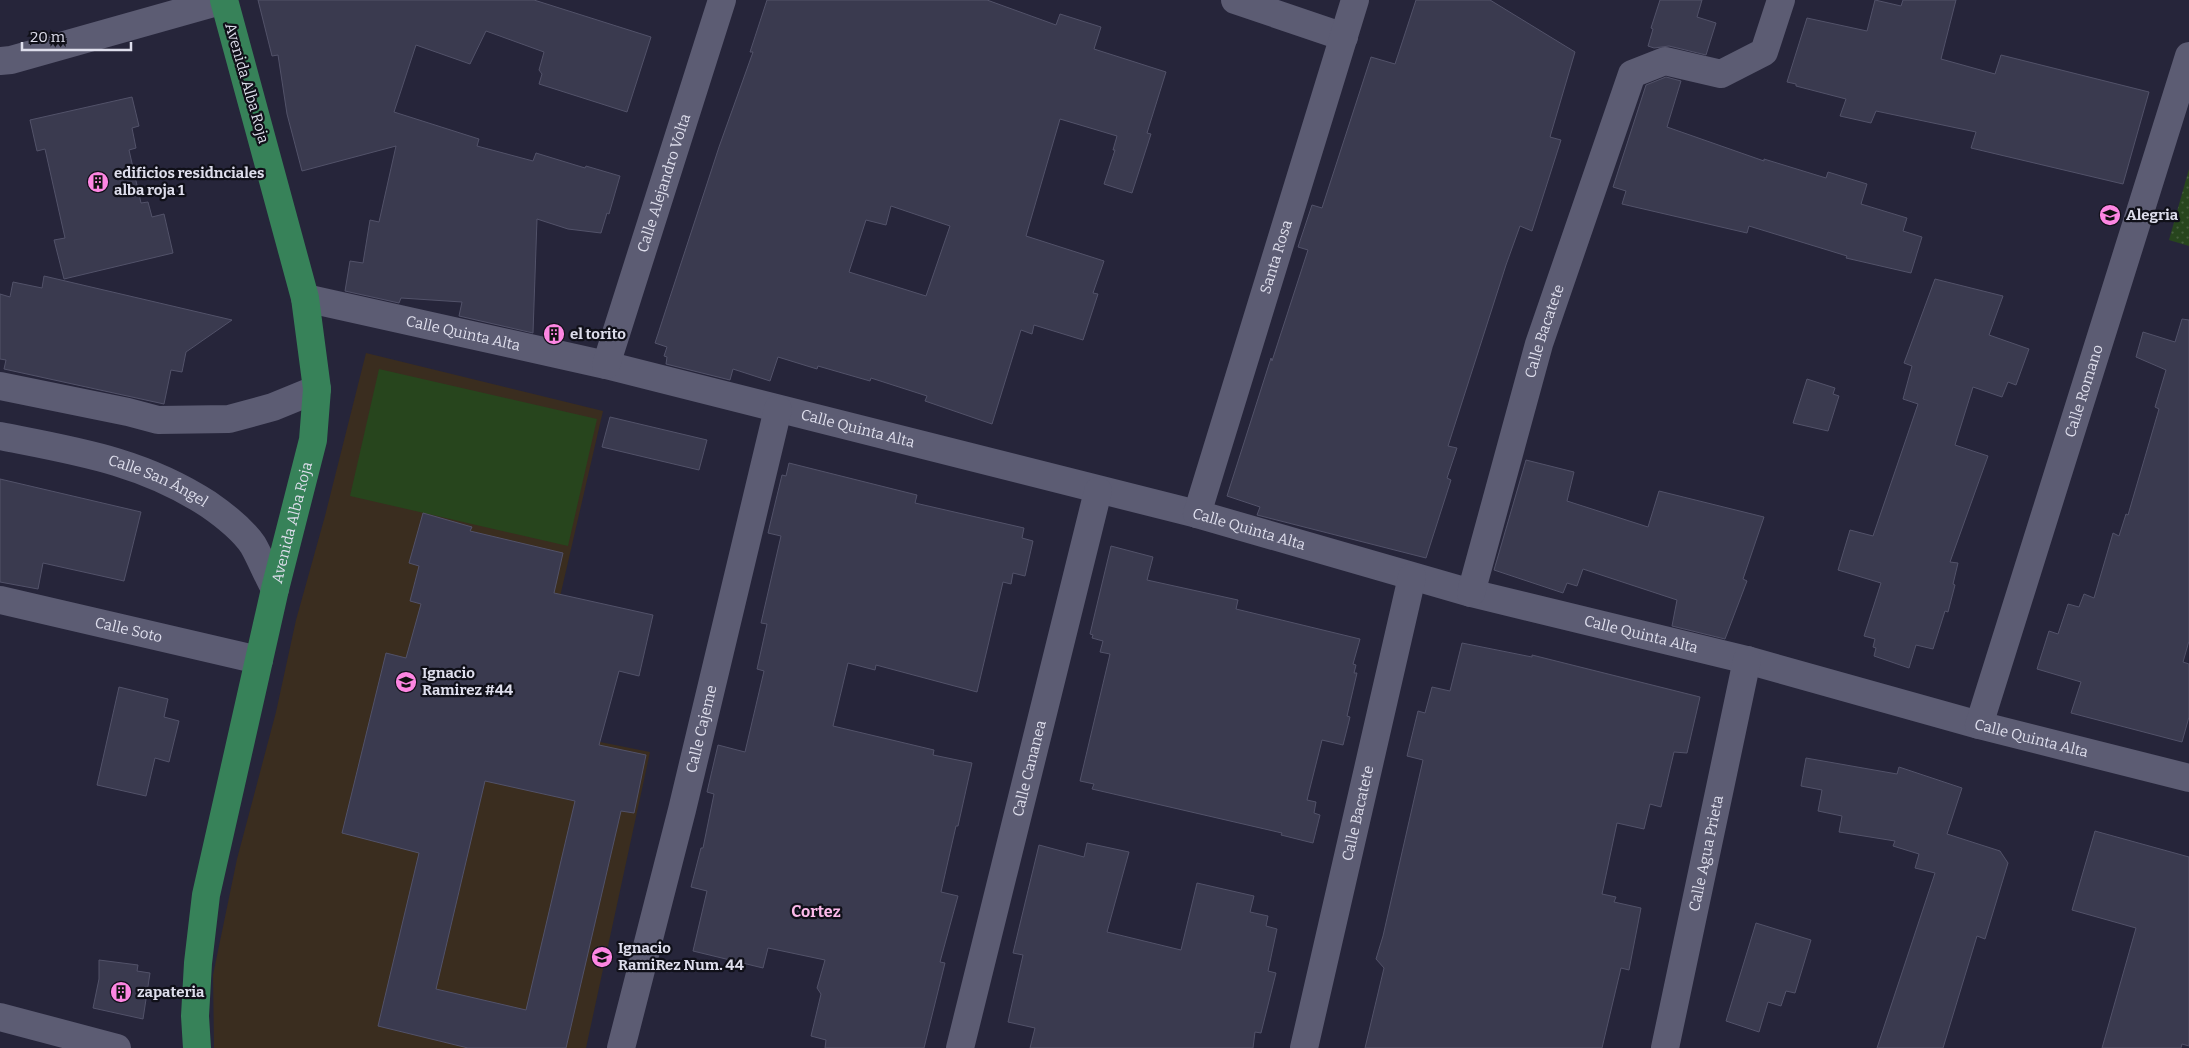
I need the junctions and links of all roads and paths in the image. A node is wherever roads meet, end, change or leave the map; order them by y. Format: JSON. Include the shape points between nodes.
{"nodes":[{"id":1,"x":224,"y":0,"type":"edge"},
{"id":2,"x":722,"y":0,"type":"edge"},
{"id":3,"x":1235,"y":0,"type":"edge"},
{"id":4,"x":1356,"y":0,"type":"edge"},
{"id":5,"x":1781,"y":0,"type":"edge"},
{"id":6,"x":1344,"y":37,"type":"junction"},
{"id":7,"x":2189,"y":56,"type":"edge"},
{"id":8,"x":0,"y":61,"type":"edge"},
{"id":9,"x":305,"y":298,"type":"junction"},
{"id":10,"x":606,"y":365,"type":"junction"},
{"id":11,"x":0,"y":386,"type":"edge"},
{"id":12,"x":317,"y":389,"type":"junction"},
{"id":13,"x":778,"y":409,"type":"junction"},
{"id":14,"x":0,"y":436,"type":"edge"},
{"id":15,"x":1098,"y":490,"type":"junction"},
{"id":16,"x":1197,"y":514,"type":"junction"},
{"id":17,"x":1412,"y":577,"type":"junction"},
{"id":18,"x":275,"y":590,"type":"junction"},
{"id":19,"x":1471,"y":593,"type":"junction"},
{"id":20,"x":0,"y":600,"type":"edge"},
{"id":21,"x":259,"y":660,"type":"junction"},
{"id":22,"x":1748,"y":660,"type":"junction"},
{"id":23,"x":1979,"y":725,"type":"junction"},
{"id":24,"x":2189,"y":778,"type":"edge"},
{"id":25,"x":0,"y":1017,"type":"edge"},
{"id":26,"x":117,"y":1048,"type":"edge"},
{"id":27,"x":197,"y":1048,"type":"edge"},
{"id":28,"x":621,"y":1048,"type":"edge"},
{"id":29,"x":960,"y":1048,"type":"edge"},
{"id":30,"x":1304,"y":1048,"type":"edge"},
{"id":31,"x":1665,"y":1048,"type":"edge"}],
"edges":[{"from":1,"to":8,"type":"street"},
{"from":1,"to":9,"type":"main road","name":"Avenida Alba Roja"},
{"from":2,"to":10,"type":"street","name":"Calle Alejandro Volta"},
{"from":3,"to":6,"type":"street"},
{"from":4,"to":6,"type":"street","name":"Santa Rosa"},
{"from":5,"to":19,"type":"street","name":"Calle Bacatete","via":[[1764,52],[1721,74],[1665,61],[1632,74],[1539,344]]},
{"from":6,"to":16,"type":"street","name":"Santa Rosa"},
{"from":7,"to":23,"type":"street","name":"Calle Romano"},
{"from":9,"to":10,"type":"street","name":"Calle Quinta Alta"},
{"from":9,"to":12,"type":"main road","name":"Avenida Alba Roja"},
{"from":10,"to":13,"type":"street","name":"Calle Quinta Alta"},
{"from":11,"to":12,"type":"street","via":[[158,420],[229,419],[273,407]]},
{"from":12,"to":18,"type":"main road","name":"Avenida Alba Roja","via":[[313,440]]},
{"from":13,"to":15,"type":"street","name":"Calle Quinta Alta"},
{"from":13,"to":28,"type":"street","name":"Calle Cajeme"},
{"from":14,"to":18,"type":"street","name":"Calle San Ángel","via":[[99,455],[144,470],[191,493],[225,515],[252,544]]},
{"from":15,"to":16,"type":"street","name":"Calle Quinta Alta"},
{"from":15,"to":29,"type":"street","name":"Calle Cananea"},
{"from":16,"to":17,"type":"street","name":"Calle Quinta Alta"},
{"from":17,"to":19,"type":"street","name":"Calle Quinta Alta"},
{"from":17,"to":30,"type":"street","name":"Calle Bacatete"},
{"from":18,"to":21,"type":"main road","name":"Avenida Alba Roja"},
{"from":19,"to":22,"type":"street","name":"Calle Quinta Alta"},
{"from":20,"to":21,"type":"street","name":"Calle Soto"},
{"from":21,"to":27,"type":"main road","name":"Avenida Alba Roja","via":[[206,895],[198,963]]},
{"from":22,"to":23,"type":"street","name":"Calle Quinta Alta"},
{"from":22,"to":31,"type":"street","name":"Calle Agua Prieta"},
{"from":23,"to":24,"type":"street","name":"Calle Quinta Alta"},
{"from":25,"to":26,"type":"street"}]}
